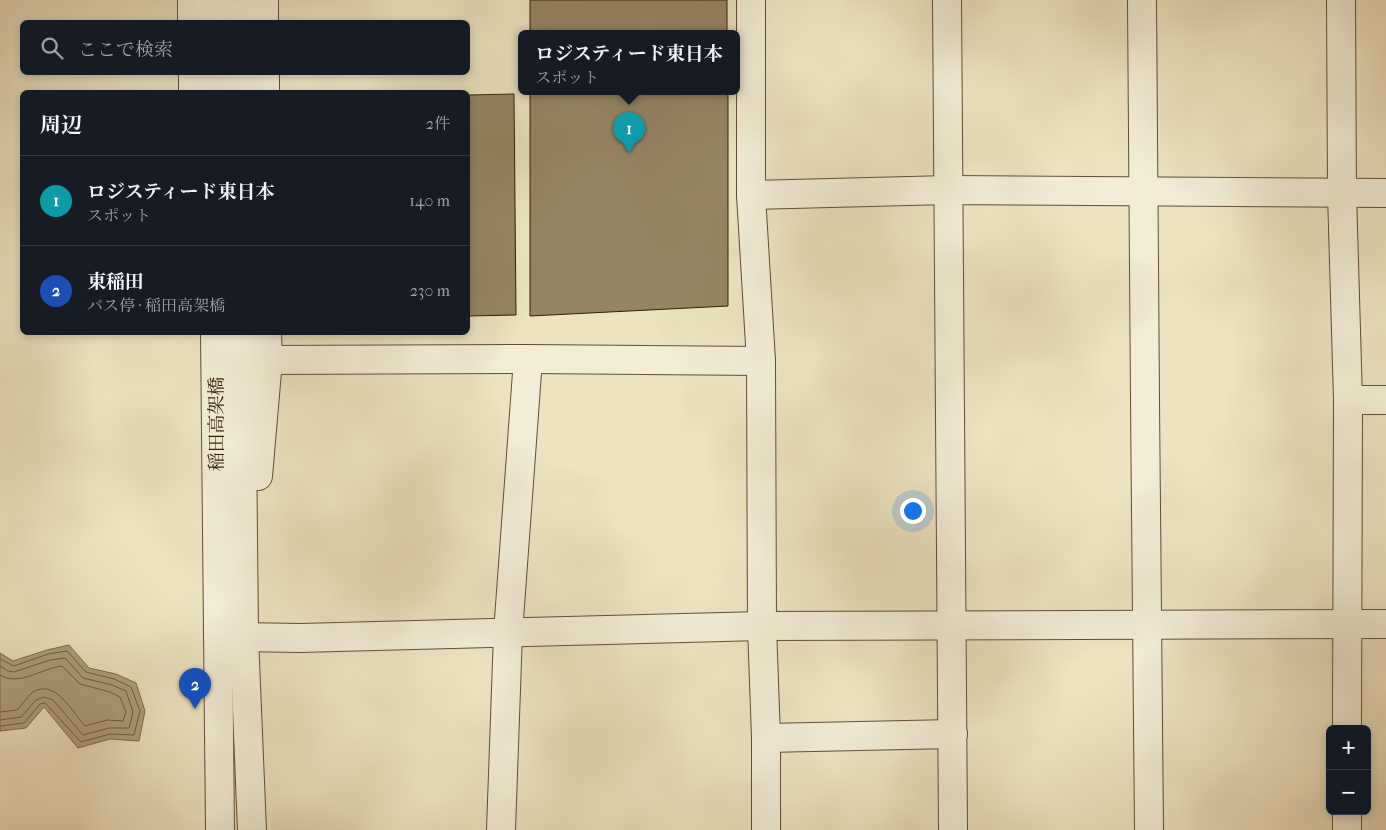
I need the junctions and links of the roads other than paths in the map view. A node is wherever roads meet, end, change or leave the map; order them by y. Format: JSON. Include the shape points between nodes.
{"nodes":[{"id":1,"x":192,"y":0,"type":"edge"},
{"id":2,"x":212,"y":0,"type":"edge"},
{"id":3,"x":237,"y":0,"type":"edge"},
{"id":4,"x":264,"y":0,"type":"edge"},
{"id":5,"x":750,"y":0,"type":"edge"},
{"id":6,"x":947,"y":0,"type":"edge"},
{"id":7,"x":1142,"y":0,"type":"edge"},
{"id":8,"x":1341,"y":0,"type":"edge"},
{"id":9,"x":192,"y":20,"type":"edge"},
{"id":10,"x":213,"y":20,"type":"edge"},
{"id":11,"x":237,"y":20,"type":"edge"},
{"id":12,"x":264,"y":20,"type":"edge"},
{"id":13,"x":193,"y":75,"type":"edge"},
{"id":14,"x":213,"y":75,"type":"edge"},
{"id":15,"x":238,"y":75,"type":"edge"},
{"id":16,"x":265,"y":75,"type":"edge"},
{"id":17,"x":193,"y":90,"type":"edge"},
{"id":18,"x":213,"y":90,"type":"edge"},
{"id":19,"x":238,"y":90,"type":"edge"},
{"id":20,"x":265,"y":90,"type":"edge"},
{"id":21,"x":948,"y":190,"type":"junction"},
{"id":22,"x":1142,"y":190,"type":"junction"},
{"id":23,"x":1342,"y":193,"type":"junction"},
{"id":24,"x":1386,"y":193,"type":"edge"},
{"id":25,"x":751,"y":195,"type":"junction"},
{"id":26,"x":197,"y":335,"type":"edge"},
{"id":27,"x":215,"y":335,"type":"edge"},
{"id":28,"x":241,"y":335,"type":"edge"},
{"id":29,"x":268,"y":335,"type":"edge"},
{"id":30,"x":528,"y":359,"type":"junction"},
{"id":31,"x":268,"y":360,"type":"junction"},
{"id":32,"x":761,"y":361,"type":"junction"},
{"id":33,"x":1348,"y":400,"type":"junction"},
{"id":34,"x":1386,"y":400,"type":"edge"},
{"id":35,"x":229,"y":514,"type":"junction"},
{"id":36,"x":1348,"y":624,"type":"junction"},
{"id":37,"x":1386,"y":624,"type":"edge"},
{"id":38,"x":1148,"y":625,"type":"junction"},
{"id":39,"x":762,"y":626,"type":"junction"},
{"id":40,"x":952,"y":626,"type":"junction"},
{"id":41,"x":508,"y":633,"type":"junction"},
{"id":42,"x":244,"y":637,"type":"junction"},
{"id":43,"x":218,"y":642,"type":"junction"},
{"id":44,"x":1347,"y":725,"type":"edge"},
{"id":45,"x":953,"y":734,"type":"junction"},
{"id":46,"x":766,"y":738,"type":"junction"},
{"id":47,"x":1347,"y":815,"type":"edge"},
{"id":48,"x":220,"y":830,"type":"edge"},
{"id":49,"x":252,"y":830,"type":"edge"},
{"id":50,"x":501,"y":830,"type":"edge"},
{"id":51,"x":766,"y":830,"type":"edge"},
{"id":52,"x":954,"y":830,"type":"edge"},
{"id":53,"x":1149,"y":830,"type":"edge"},
{"id":54,"x":1346,"y":830,"type":"edge"}],
"edges":[{"from":1,"to":9,"type":"street"},
{"from":2,"to":10,"type":"street"},
{"from":3,"to":11,"type":"street"},
{"from":4,"to":12,"type":"street"},
{"from":5,"to":25,"type":"street"},
{"from":6,"to":21,"type":"street"},
{"from":7,"to":22,"type":"street"},
{"from":8,"to":23,"type":"street"},
{"from":13,"to":17,"type":"street"},
{"from":14,"to":18,"type":"street"},
{"from":15,"to":19,"type":"street"},
{"from":16,"to":20,"type":"street"},
{"from":21,"to":22,"type":"street"},
{"from":21,"to":25,"type":"street"},
{"from":21,"to":40,"type":"street"},
{"from":22,"to":23,"type":"street"},
{"from":22,"to":38,"type":"street"},
{"from":23,"to":24,"type":"street"},
{"from":23,"to":33,"type":"street"},
{"from":25,"to":32,"type":"street"},
{"from":26,"to":43,"type":"street","via":[[200,434]]},
{"from":27,"to":35,"type":"street","name":"稲田高架橋"},
{"from":28,"to":35,"type":"street","name":"稲田高架橋"},
{"from":29,"to":31,"type":"street"},
{"from":30,"to":31,"type":"street"},
{"from":30,"to":32,"type":"street"},
{"from":30,"to":41,"type":"street"},
{"from":31,"to":42,"type":"street"},
{"from":32,"to":39,"type":"street"},
{"from":33,"to":34,"type":"street"},
{"from":33,"to":36,"type":"street"},
{"from":35,"to":42,"type":"street"},
{"from":35,"to":43,"type":"street"},
{"from":36,"to":37,"type":"street"},
{"from":36,"to":38,"type":"street"},
{"from":36,"to":44,"type":"street"},
{"from":38,"to":40,"type":"street"},
{"from":38,"to":53,"type":"street"},
{"from":39,"to":40,"type":"street"},
{"from":39,"to":41,"type":"street"},
{"from":39,"to":46,"type":"street"},
{"from":40,"to":45,"type":"street"},
{"from":41,"to":42,"type":"street"},
{"from":41,"to":50,"type":"street"},
{"from":42,"to":49,"type":"street"},
{"from":43,"to":48,"type":"street"},
{"from":45,"to":46,"type":"street"},
{"from":45,"to":52,"type":"street"},
{"from":46,"to":51,"type":"street"},
{"from":47,"to":54,"type":"street"}]}
